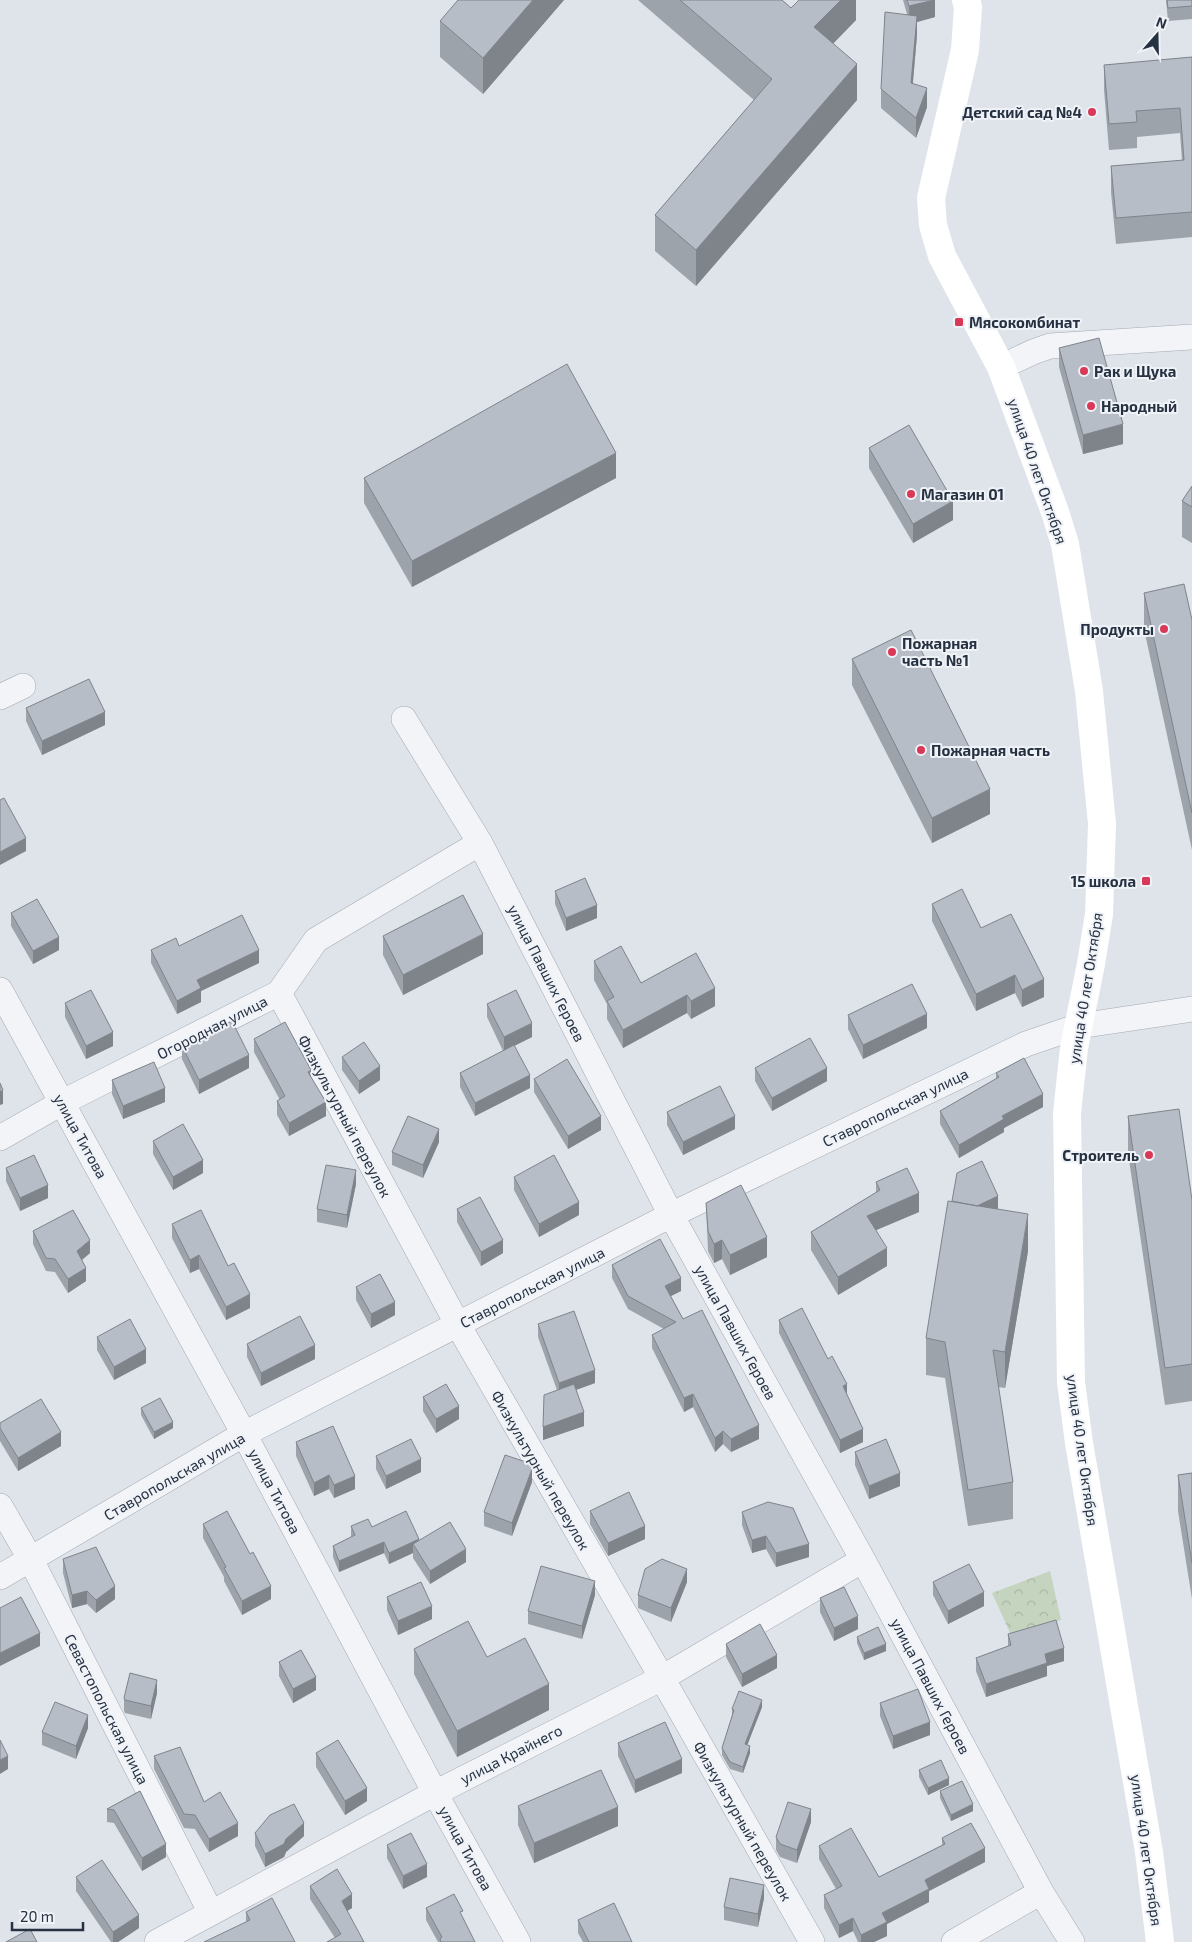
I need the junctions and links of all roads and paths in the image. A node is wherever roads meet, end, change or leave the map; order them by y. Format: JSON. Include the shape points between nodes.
{"nodes":[{"id":1,"x":966,"y":0,"type":"edge"},
{"id":2,"x":1192,"y":337,"type":"edge"},
{"id":3,"x":1001,"y":367,"type":"junction"},
{"id":4,"x":23,"y":686,"type":"dead end"},
{"id":5,"x":0,"y":697,"type":"edge"},
{"id":6,"x":404,"y":719,"type":"dead end"},
{"id":7,"x":480,"y":843,"type":"junction"},
{"id":8,"x":0,"y":990,"type":"edge"},
{"id":9,"x":279,"y":993,"type":"junction"},
{"id":10,"x":1192,"y":1009,"type":"edge"},
{"id":11,"x":1079,"y":1026,"type":"junction"},
{"id":12,"x":63,"y":1102,"type":"junction"},
{"id":13,"x":0,"y":1138,"type":"edge"},
{"id":14,"x":671,"y":1215,"type":"junction"},
{"id":15,"x":458,"y":1325,"type":"junction"},
{"id":16,"x":244,"y":1434,"type":"junction"},
{"id":17,"x":0,"y":1506,"type":"edge"},
{"id":18,"x":31,"y":1560,"type":"junction"},
{"id":19,"x":863,"y":1560,"type":"junction"},
{"id":20,"x":0,"y":1577,"type":"edge"},
{"id":21,"x":662,"y":1678,"type":"junction"},
{"id":22,"x":435,"y":1793,"type":"junction"},
{"id":23,"x":1041,"y":1892,"type":"junction"},
{"id":24,"x":211,"y":1913,"type":"junction"},
{"id":25,"x":157,"y":1942,"type":"edge"},
{"id":26,"x":518,"y":1942,"type":"edge"},
{"id":27,"x":812,"y":1942,"type":"edge"},
{"id":28,"x":954,"y":1942,"type":"edge"},
{"id":29,"x":1072,"y":1942,"type":"edge"},
{"id":30,"x":1160,"y":1942,"type":"edge"}],
"edges":[{"from":1,"to":3,"type":"main road","name":"улица 40 лет Октября","via":[[965,50],[931,198],[933,225],[942,256]]},
{"from":2,"to":3,"type":"street","via":[[1050,346]]},
{"from":3,"to":11,"type":"main road","name":"улица 40 лет Октября","via":[[1065,544],[1088,691],[1102,824],[1099,914]]},
{"from":4,"to":5,"type":"street"},
{"from":6,"to":7,"type":"street","name":"улица Павших Героев"},
{"from":7,"to":9,"type":"street","name":"Огородная улица","via":[[316,940]]},
{"from":7,"to":14,"type":"street","name":"улица Павших Героев"},
{"from":8,"to":12,"type":"street","name":"улица Титова"},
{"from":9,"to":12,"type":"street","name":"Огородная улица"},
{"from":9,"to":15,"type":"street","name":"Физкультурный переулок"},
{"from":10,"to":11,"type":"street","name":"Ставропольская улица"},
{"from":11,"to":14,"type":"street","name":"Ставропольская улица","via":[[1026,1044]]},
{"from":11,"to":30,"type":"main road","name":"улица 40 лет Октября","via":[[1068,1113],[1071,1382],[1149,1852]]},
{"from":12,"to":13,"type":"street","name":"Огородная улица"},
{"from":12,"to":16,"type":"street","name":"улица Титова"},
{"from":14,"to":15,"type":"street","name":"Ставропольская улица"},
{"from":14,"to":19,"type":"street","name":"улица Павших Героев"},
{"from":15,"to":16,"type":"street","name":"Ставропольская улица"},
{"from":15,"to":21,"type":"street","name":"Физкультурный переулок"},
{"from":16,"to":18,"type":"street","name":"Ставропольская улица"},
{"from":16,"to":22,"type":"street","name":"улица Титова"},
{"from":17,"to":18,"type":"street","name":"Севастопольская улица"},
{"from":18,"to":20,"type":"street","name":"Ставропольская улица"},
{"from":18,"to":24,"type":"street","name":"Севастопольская улица"},
{"from":19,"to":21,"type":"street","name":"улица Крайнего"},
{"from":19,"to":23,"type":"street","name":"улица Павших Героев"},
{"from":21,"to":22,"type":"street","name":"улица Крайнего"},
{"from":21,"to":27,"type":"street","name":"Физкультурный переулок"},
{"from":22,"to":24,"type":"street","name":"улица Крайнего"},
{"from":22,"to":26,"type":"street","name":"улица Титова"},
{"from":23,"to":28,"type":"street"},
{"from":23,"to":29,"type":"street","name":"улица Павших Героев"},
{"from":24,"to":25,"type":"street","name":"улица Крайнего"}]}
